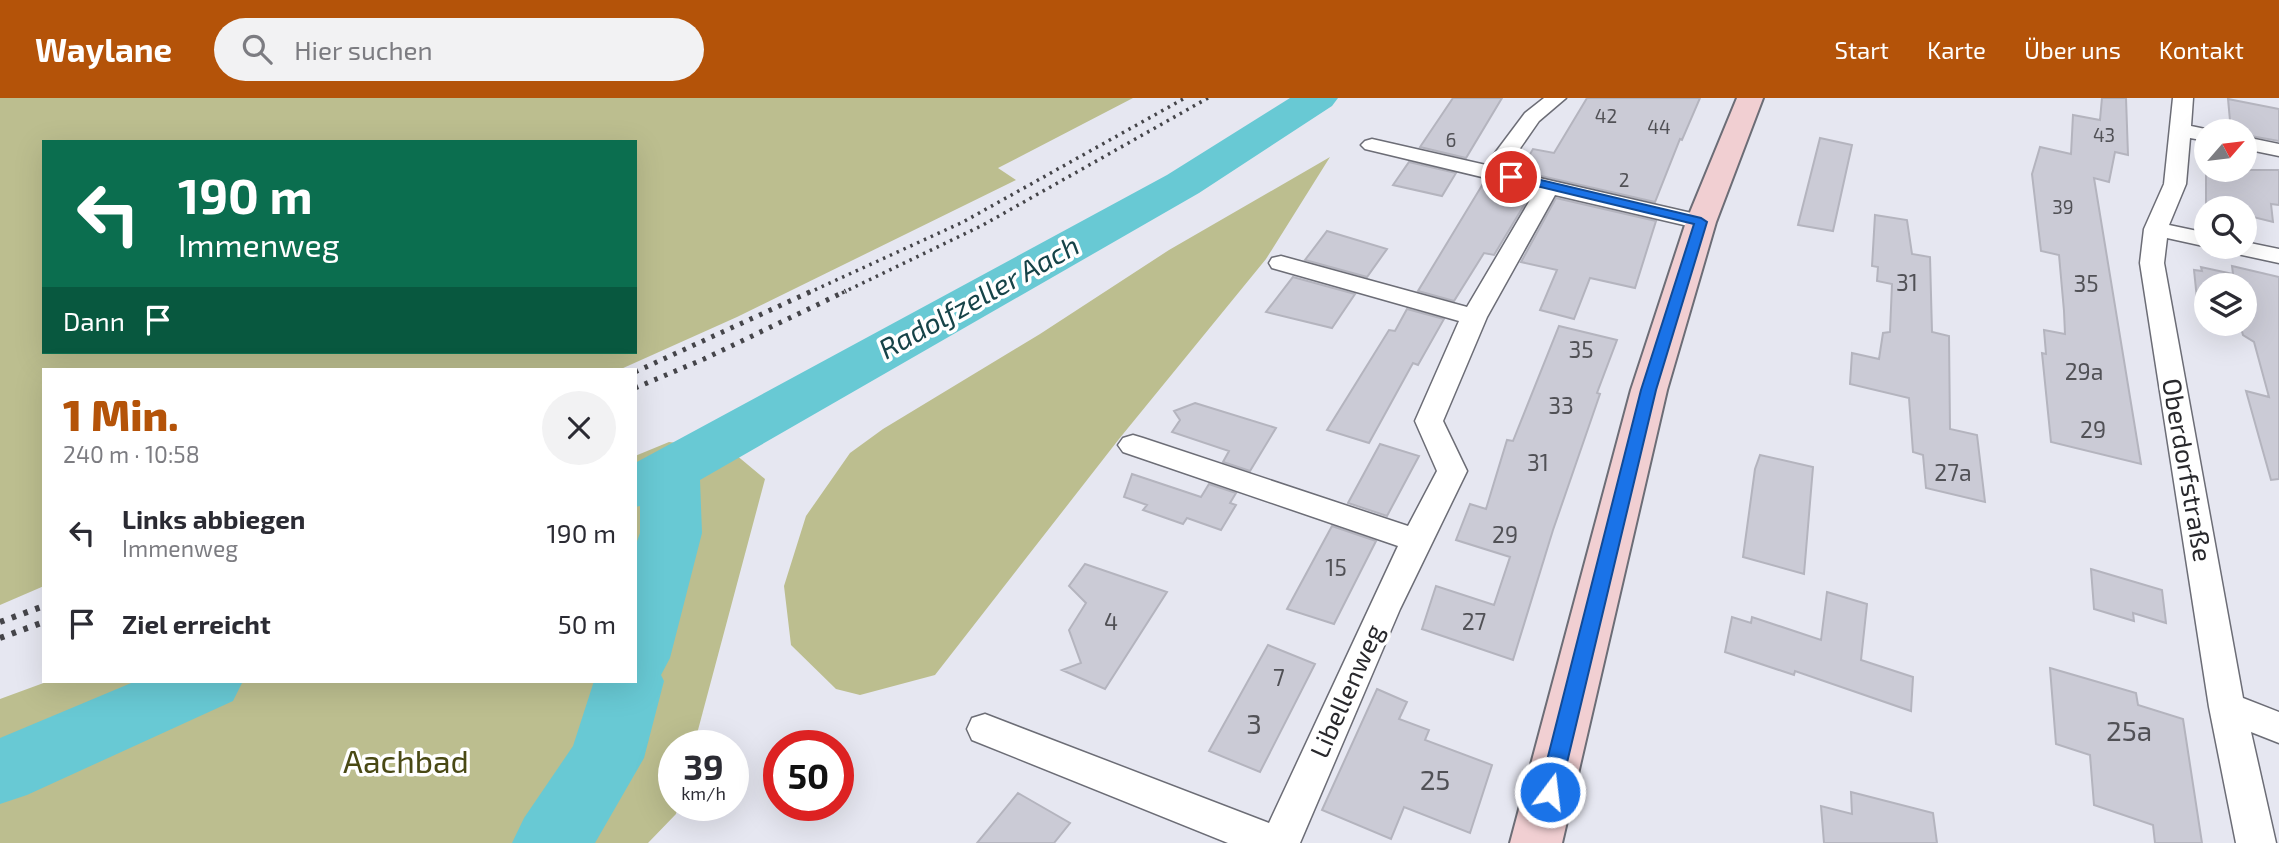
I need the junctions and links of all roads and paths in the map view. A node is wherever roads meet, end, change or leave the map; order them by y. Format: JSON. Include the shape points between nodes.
{"nodes":[{"id":1,"x":1556,"y":98,"type":"edge"},
{"id":2,"x":1750,"y":98,"type":"edge"},
{"id":3,"x":2183,"y":98,"type":"edge"},
{"id":4,"x":2194,"y":132,"type":"edge"},
{"id":5,"x":1372,"y":145,"type":"dead end"},
{"id":6,"x":2258,"y":146,"type":"edge"},
{"id":7,"x":2279,"y":150,"type":"edge"},
{"id":8,"x":1492,"y":172,"type":"junction"},
{"id":9,"x":1549,"y":186,"type":"junction"},
{"id":10,"x":1701,"y":222,"type":"junction"},
{"id":11,"x":2156,"y":229,"type":"junction"},
{"id":12,"x":2194,"y":237,"type":"edge"},
{"id":13,"x":2257,"y":251,"type":"edge"},
{"id":14,"x":2279,"y":256,"type":"edge"},
{"id":15,"x":1281,"y":263,"type":"dead end"},
{"id":16,"x":1474,"y":317,"type":"junction"},
{"id":17,"x":1133,"y":444,"type":"dead end"},
{"id":18,"x":1415,"y":540,"type":"junction"},
{"id":19,"x":2227,"y":708,"type":"junction"},
{"id":20,"x":2279,"y":728,"type":"edge"},
{"id":21,"x":985,"y":729,"type":"dead end"},
{"id":22,"x":1273,"y":843,"type":"edge"},
{"id":23,"x":1280,"y":843,"type":"edge"},
{"id":24,"x":1536,"y":843,"type":"edge"},
{"id":25,"x":2256,"y":843,"type":"edge"}],
"edges":[{"from":1,"to":8,"type":"street","via":[[1532,117]]},
{"from":2,"to":10,"type":"main road"},
{"from":3,"to":4,"type":"street","name":"Oberdorfstraße"},
{"from":4,"to":11,"type":"street","name":"Oberdorfstraße"},
{"from":5,"to":8,"type":"street"},
{"from":6,"to":7,"type":"street"},
{"from":8,"to":9,"type":"street"},
{"from":9,"to":10,"type":"street"},
{"from":9,"to":16,"type":"street","name":"Libellenweg"},
{"from":10,"to":24,"type":"main road","via":[[1649,390]]},
{"from":11,"to":12,"type":"street"},
{"from":11,"to":19,"type":"street","name":"Oberdorfstraße","via":[[2152,263]]},
{"from":13,"to":14,"type":"street"},
{"from":15,"to":16,"type":"street"},
{"from":16,"to":18,"type":"street","name":"Libellenweg","via":[[1429,421],[1452,471]]},
{"from":17,"to":18,"type":"street"},
{"from":18,"to":23,"type":"street","name":"Libellenweg"},
{"from":19,"to":20,"type":"street"},
{"from":19,"to":25,"type":"street","name":"Oberdorfstraße"},
{"from":21,"to":22,"type":"street"}]}
